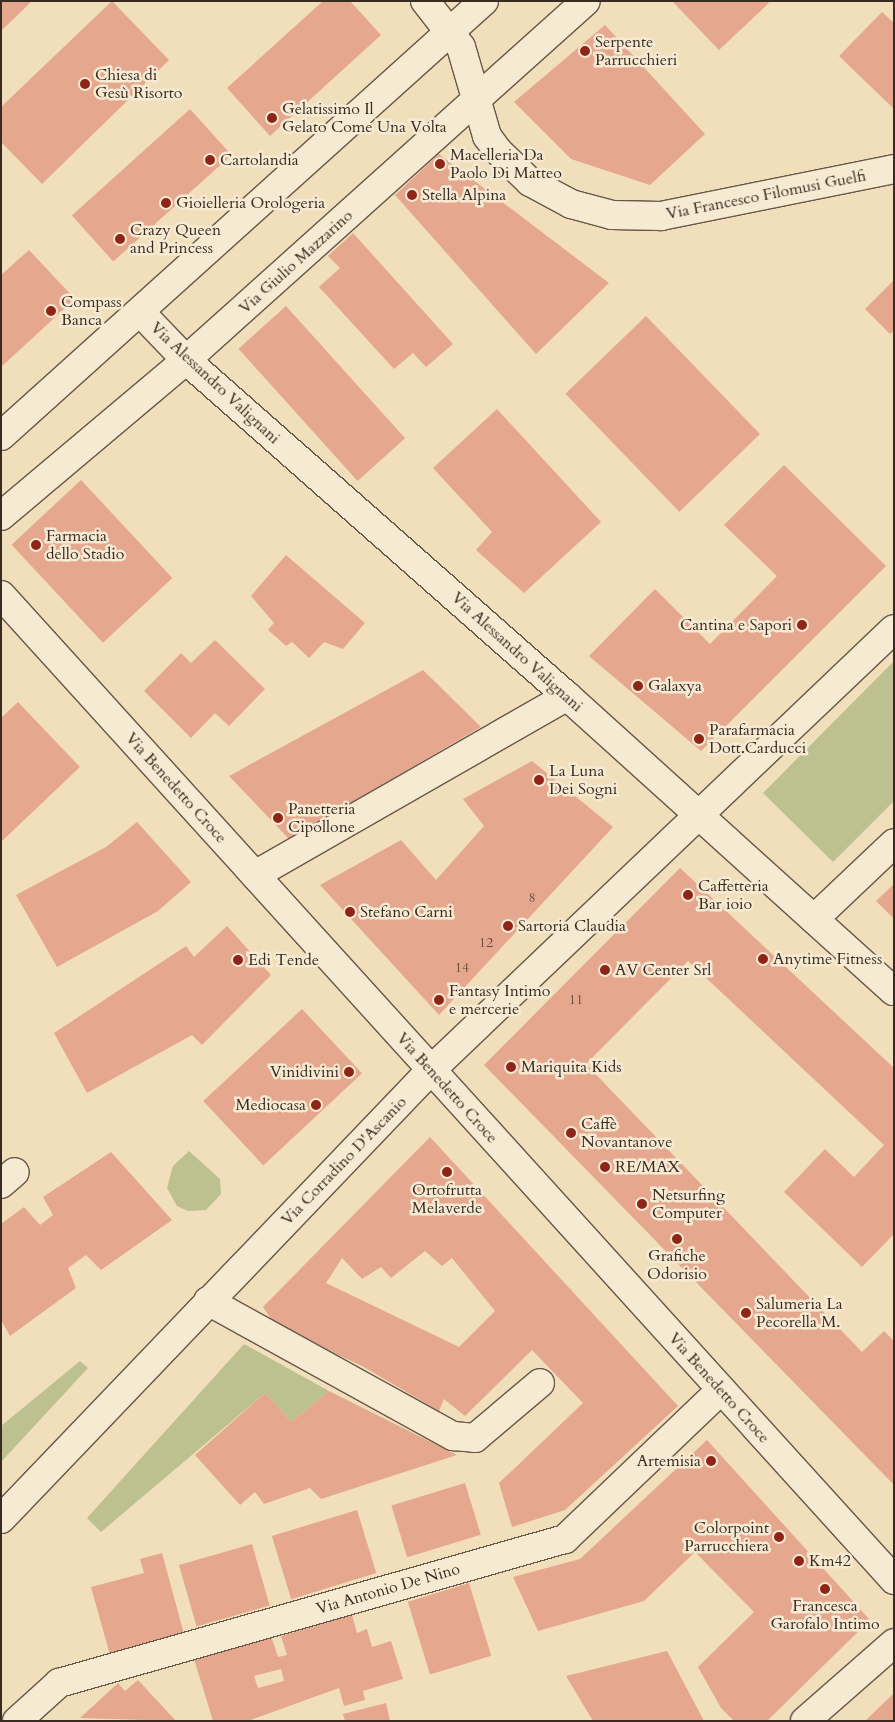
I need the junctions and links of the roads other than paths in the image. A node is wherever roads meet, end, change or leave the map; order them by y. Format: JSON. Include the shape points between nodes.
{"nodes":[{"id":1,"x":425,"y":1,"type":"edge"},
{"id":2,"x":484,"y":1,"type":"edge"},
{"id":3,"x":586,"y":1,"type":"edge"},
{"id":4,"x":450,"y":30,"type":"junction"},
{"id":5,"x":477,"y":100,"type":"junction"},
{"id":6,"x":894,"y":169,"type":"edge"},
{"id":7,"x":141,"y":313,"type":"junction"},
{"id":8,"x":186,"y":360,"type":"junction"},
{"id":9,"x":1,"y":436,"type":"edge"},
{"id":10,"x":1,"y":516,"type":"edge"},
{"id":11,"x":1,"y":595,"type":"edge"},
{"id":12,"x":894,"y":629,"type":"edge"},
{"id":13,"x":567,"y":696,"type":"junction"},
{"id":14,"x":700,"y":816,"type":"junction"},
{"id":15,"x":894,"y":843,"type":"edge"},
{"id":16,"x":255,"y":875,"type":"junction"},
{"id":17,"x":814,"y":919,"type":"junction"},
{"id":18,"x":894,"y":991,"type":"edge"},
{"id":19,"x":431,"y":1070,"type":"junction"},
{"id":20,"x":208,"y":1301,"type":"junction"},
{"id":21,"x":540,"y":1383,"type":"dead end"},
{"id":22,"x":721,"y":1390,"type":"junction"},
{"id":23,"x":1,"y":1519,"type":"edge"},
{"id":24,"x":894,"y":1580,"type":"edge"},
{"id":25,"x":894,"y":1643,"type":"edge"},
{"id":26,"x":17,"y":1721,"type":"edge"},
{"id":27,"x":805,"y":1721,"type":"edge"}],
"edges":[{"from":1,"to":4,"type":"street","name":"Via Francesco Filomusi Guelfi"},
{"from":2,"to":4,"type":"street"},
{"from":3,"to":5,"type":"street","name":"Via Giulio Mazzarino"},
{"from":4,"to":5,"type":"street","name":"Via Francesco Filomusi Guelfi","via":[[468,64]]},
{"from":4,"to":7,"type":"street"},
{"from":5,"to":6,"type":"street","name":"Via Francesco Filomusi Guelfi","via":[[487,136],[530,182],[570,204],[612,216],[661,216],[727,206]]},
{"from":5,"to":8,"type":"street","name":"Via Giulio Mazzarino"},
{"from":7,"to":8,"type":"street","name":"Via Alessandro Valignani"},
{"from":7,"to":9,"type":"street"},
{"from":8,"to":10,"type":"street","name":"Via Giulio Mazzarino"},
{"from":8,"to":13,"type":"street","name":"Via Alessandro Valignani"},
{"from":11,"to":16,"type":"street","name":"Via Benedetto Croce"},
{"from":12,"to":14,"type":"street","name":"Via Corradino D'Ascanio"},
{"from":13,"to":14,"type":"street","name":"Via Alessandro Valignani"},
{"from":13,"to":16,"type":"street"},
{"from":14,"to":17,"type":"street","name":"Via Alessandro Valignani"},
{"from":14,"to":19,"type":"street","name":"Via Corradino D'Ascanio"},
{"from":15,"to":17,"type":"street"},
{"from":16,"to":19,"type":"street","name":"Via Benedetto Croce"},
{"from":17,"to":18,"type":"street","name":"Via Alessandro Valignani"},
{"from":19,"to":20,"type":"street","name":"Via Corradino D'Ascanio"},
{"from":19,"to":22,"type":"street","name":"Via Benedetto Croce"},
{"from":20,"to":21,"type":"street","via":[[453,1436],[475,1438]]},
{"from":20,"to":23,"type":"street","name":"Via Corradino D'Ascanio"},
{"from":22,"to":24,"type":"street","name":"Via Benedetto Croce"},
{"from":22,"to":26,"type":"street","name":"Via Antonio De Nino","via":[[565,1538],[59,1683]]},
{"from":25,"to":27,"type":"street"}]}
